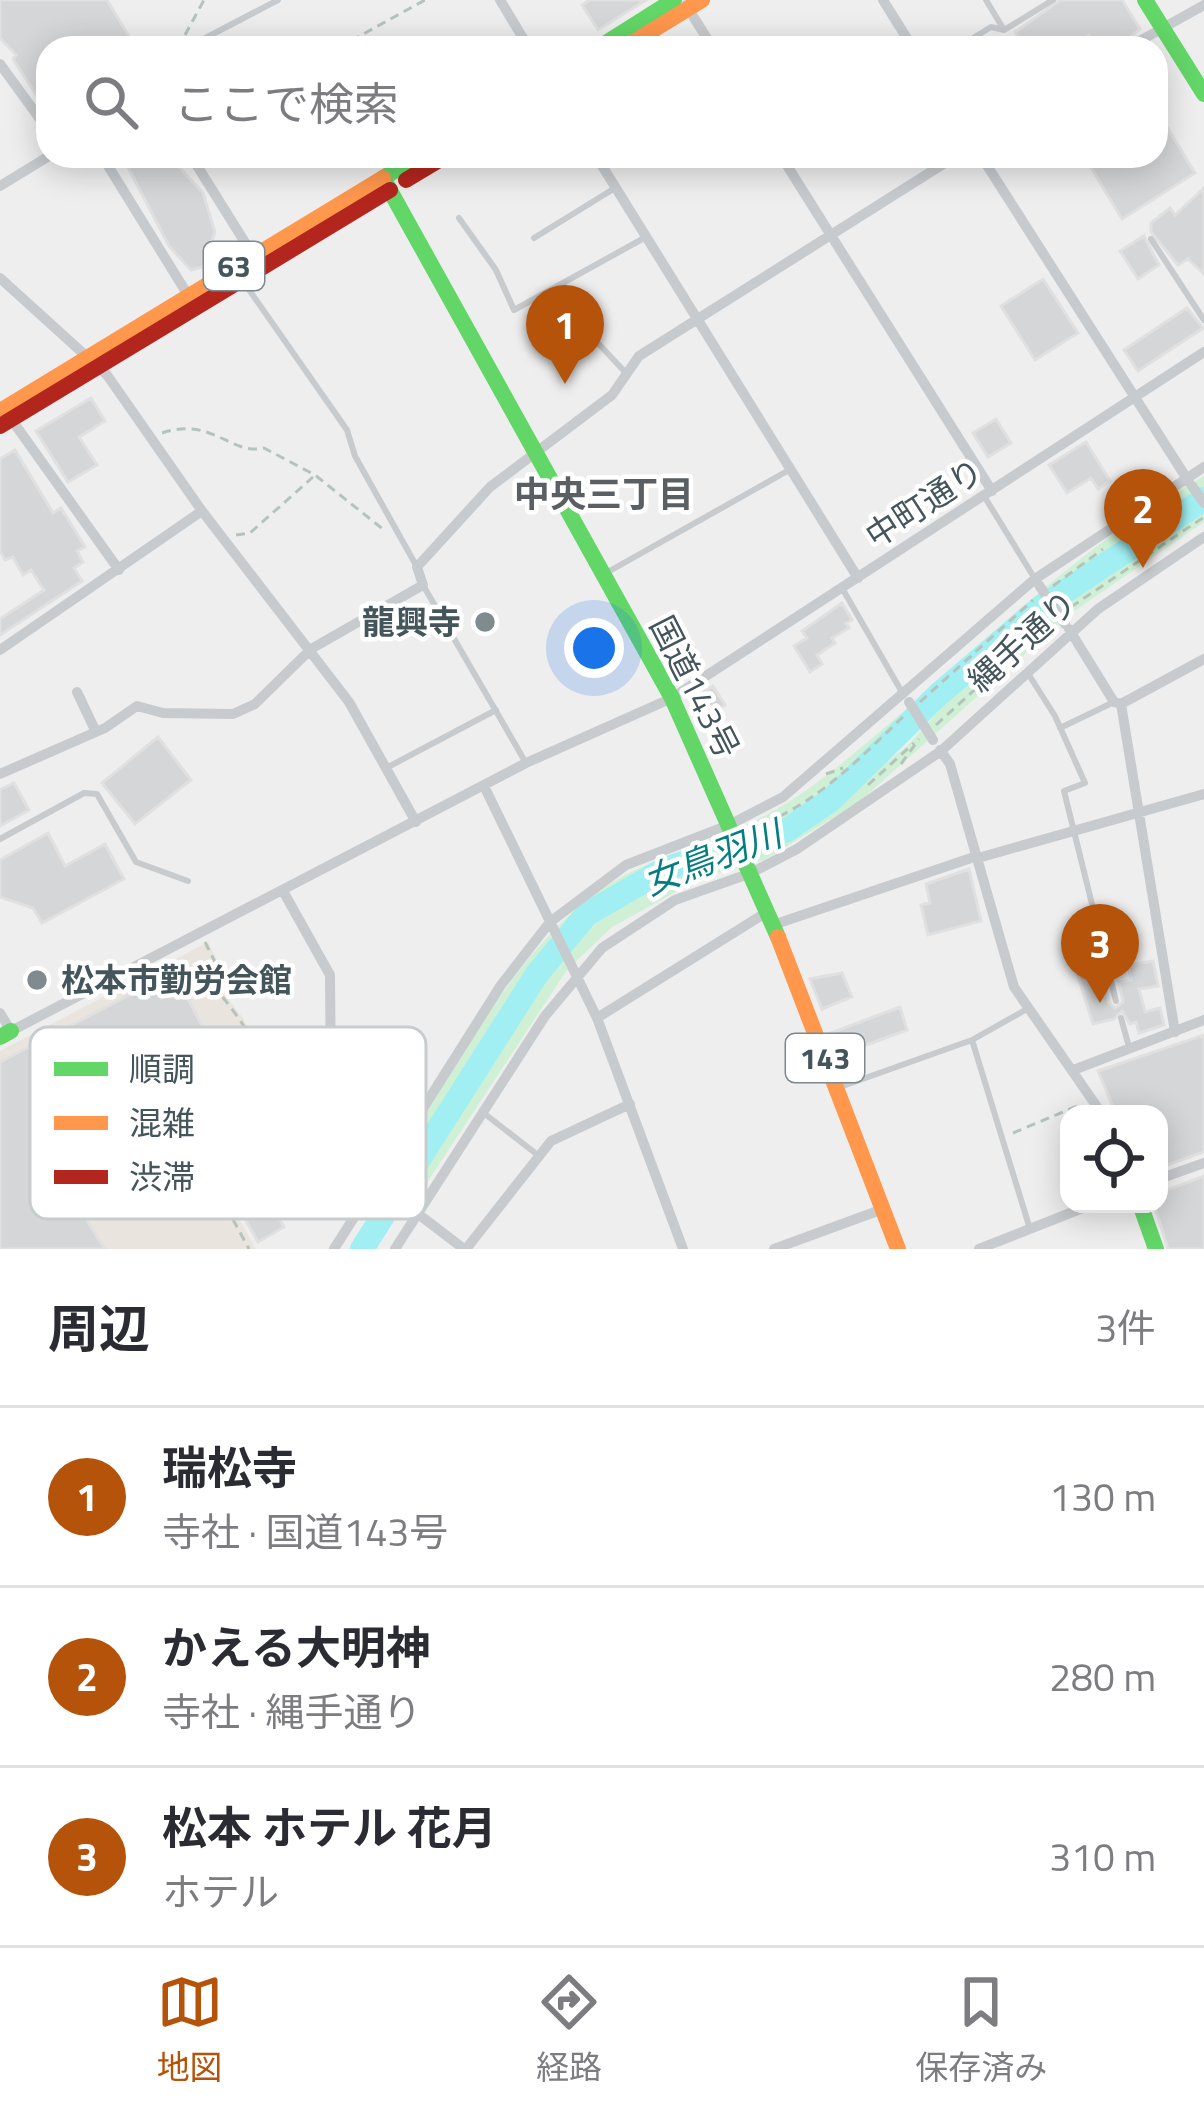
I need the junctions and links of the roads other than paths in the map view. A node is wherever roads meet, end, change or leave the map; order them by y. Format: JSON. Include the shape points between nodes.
{"nodes":[{"id":1,"x":278,"y":0,"type":"edge"},
{"id":2,"x":500,"y":0,"type":"edge"},
{"id":3,"x":986,"y":0,"type":"edge"},
{"id":4,"x":1053,"y":0,"type":"edge"},
{"id":5,"x":1145,"y":0,"type":"edge"},
{"id":6,"x":886,"y":1,"type":"edge"},
{"id":7,"x":687,"y":2,"type":"edge"},
{"id":8,"x":1204,"y":5,"type":"edge"},
{"id":9,"x":1163,"y":29,"type":"junction"},
{"id":10,"x":1004,"y":30,"type":"junction"},
{"id":11,"x":210,"y":36,"type":"edge"},
{"id":12,"x":522,"y":36,"type":"edge"},
{"id":13,"x":621,"y":36,"type":"edge"},
{"id":14,"x":640,"y":36,"type":"edge"},
{"id":15,"x":706,"y":36,"type":"edge"},
{"id":16,"x":906,"y":36,"type":"edge"},
{"id":17,"x":976,"y":36,"type":"edge"},
{"id":18,"x":1150,"y":36,"type":"edge"},
{"id":19,"x":1167,"y":36,"type":"edge"},
{"id":20,"x":1168,"y":37,"type":"edge"},
{"id":21,"x":0,"y":64,"type":"edge"},
{"id":22,"x":1204,"y":94,"type":"edge"},
{"id":23,"x":36,"y":114,"type":"edge"},
{"id":24,"x":36,"y":164,"type":"edge"},
{"id":25,"x":109,"y":168,"type":"edge"},
{"id":26,"x":198,"y":168,"type":"edge"},
{"id":27,"x":404,"y":168,"type":"edge"},
{"id":28,"x":420,"y":168,"type":"edge"},
{"id":29,"x":603,"y":168,"type":"edge"},
{"id":30,"x":789,"y":168,"type":"edge"},
{"id":31,"x":936,"y":168,"type":"edge"},
{"id":32,"x":989,"y":168,"type":"edge"},
{"id":33,"x":386,"y":184,"type":"junction"},
{"id":34,"x":0,"y":185,"type":"edge"},
{"id":35,"x":615,"y":188,"type":"junction"},
{"id":36,"x":459,"y":218,"type":"dead end"},
{"id":37,"x":830,"y":233,"type":"junction"},
{"id":38,"x":646,"y":237,"type":"junction"},
{"id":39,"x":534,"y":238,"type":"dead end"},
{"id":40,"x":1150,"y":239,"type":"dead end"},
{"id":41,"x":257,"y":262,"type":"junction"},
{"id":42,"x":238,"y":273,"type":"junction"},
{"id":43,"x":0,"y":278,"type":"edge"},
{"id":44,"x":563,"y":286,"type":"junction"},
{"id":45,"x":192,"y":302,"type":"junction"},
{"id":46,"x":695,"y":316,"type":"junction"},
{"id":47,"x":1204,"y":320,"type":"edge"},
{"id":48,"x":1204,"y":352,"type":"edge"},
{"id":49,"x":93,"y":362,"type":"junction"},
{"id":50,"x":625,"y":372,"type":"junction"},
{"id":51,"x":1134,"y":398,"type":"junction"},
{"id":52,"x":3,"y":416,"type":"edge"},
{"id":53,"x":535,"y":454,"type":"junction"},
{"id":54,"x":1204,"y":467,"type":"edge"},
{"id":55,"x":791,"y":469,"type":"junction"},
{"id":56,"x":1189,"y":482,"type":"junction"},
{"id":57,"x":988,"y":494,"type":"junction"},
{"id":58,"x":1204,"y":503,"type":"edge"},
{"id":59,"x":202,"y":512,"type":"junction"},
{"id":60,"x":1204,"y":537,"type":"edge"},
{"id":61,"x":417,"y":566,"type":"junction"},
{"id":62,"x":118,"y":570,"type":"junction"},
{"id":63,"x":603,"y":575,"type":"junction"},
{"id":64,"x":858,"y":578,"type":"junction"},
{"id":65,"x":423,"y":585,"type":"junction"},
{"id":66,"x":1038,"y":586,"type":"junction"},
{"id":67,"x":842,"y":588,"type":"junction"},
{"id":68,"x":1065,"y":620,"type":"junction"},
{"id":69,"x":310,"y":649,"type":"junction"},
{"id":70,"x":0,"y":650,"type":"edge"},
{"id":71,"x":1204,"y":659,"type":"edge"},
{"id":72,"x":1027,"y":672,"type":"junction"},
{"id":73,"x":77,"y":692,"type":"dead end"},
{"id":74,"x":672,"y":698,"type":"junction"},
{"id":75,"x":906,"y":698,"type":"junction"},
{"id":76,"x":1117,"y":703,"type":"junction"},
{"id":77,"x":496,"y":710,"type":"junction"},
{"id":78,"x":1060,"y":728,"type":"junction"},
{"id":79,"x":96,"y":732,"type":"junction"},
{"id":80,"x":937,"y":746,"type":"junction"},
{"id":81,"x":526,"y":763,"type":"junction"},
{"id":82,"x":387,"y":767,"type":"junction"},
{"id":83,"x":0,"y":774,"type":"edge"},
{"id":84,"x":484,"y":786,"type":"junction"},
{"id":85,"x":1204,"y":794,"type":"edge"},
{"id":86,"x":1140,"y":816,"type":"junction"},
{"id":87,"x":416,"y":822,"type":"junction"},
{"id":88,"x":730,"y":828,"type":"junction"},
{"id":89,"x":1076,"y":833,"type":"junction"},
{"id":90,"x":0,"y":839,"type":"edge"},
{"id":91,"x":978,"y":857,"type":"junction"},
{"id":92,"x":750,"y":871,"type":"junction"},
{"id":93,"x":188,"y":880,"type":"dead end"},
{"id":94,"x":283,"y":890,"type":"junction"},
{"id":95,"x":770,"y":919,"type":"junction"},
{"id":96,"x":551,"y":925,"type":"junction"},
{"id":97,"x":574,"y":972,"type":"junction"},
{"id":98,"x":1116,"y":1001,"type":"dead end"},
{"id":99,"x":1028,"y":1009,"type":"junction"},
{"id":100,"x":0,"y":1013,"type":"edge"},
{"id":101,"x":597,"y":1018,"type":"junction"},
{"id":102,"x":1121,"y":1018,"type":"dead end"},
{"id":103,"x":1204,"y":1020,"type":"edge"},
{"id":104,"x":330,"y":1027,"type":"edge"},
{"id":105,"x":1174,"y":1032,"type":"junction"},
{"id":106,"x":6,"y":1034,"type":"edge"},
{"id":107,"x":972,"y":1040,"type":"junction"},
{"id":108,"x":1129,"y":1047,"type":"junction"},
{"id":109,"x":1076,"y":1070,"type":"junction"},
{"id":110,"x":837,"y":1088,"type":"junction"},
{"id":111,"x":630,"y":1104,"type":"junction"},
{"id":112,"x":426,"y":1105,"type":"edge"},
{"id":113,"x":1098,"y":1105,"type":"edge"},
{"id":114,"x":482,"y":1111,"type":"junction"},
{"id":115,"x":538,"y":1156,"type":"junction"},
{"id":116,"x":1204,"y":1163,"type":"edge"},
{"id":117,"x":1168,"y":1176,"type":"edge"},
{"id":118,"x":426,"y":1195,"type":"edge"},
{"id":119,"x":883,"y":1209,"type":"junction"},
{"id":120,"x":1070,"y":1213,"type":"edge"},
{"id":121,"x":1143,"y":1213,"type":"edge"},
{"id":122,"x":354,"y":1219,"type":"edge"},
{"id":123,"x":411,"y":1219,"type":"edge"},
{"id":124,"x":424,"y":1219,"type":"edge"},
{"id":125,"x":1030,"y":1229,"type":"junction"},
{"id":126,"x":996,"y":1246,"type":"edge"},
{"id":127,"x":334,"y":1249,"type":"edge"},
{"id":128,"x":395,"y":1249,"type":"edge"},
{"id":129,"x":465,"y":1249,"type":"edge"},
{"id":130,"x":683,"y":1249,"type":"edge"},
{"id":131,"x":774,"y":1249,"type":"edge"},
{"id":132,"x":898,"y":1249,"type":"edge"},
{"id":133,"x":979,"y":1249,"type":"edge"},
{"id":134,"x":1156,"y":1249,"type":"edge"}],
"edges":[{"from":1,"to":11,"type":"lane"},
{"from":2,"to":12,"type":"street"},
{"from":3,"to":10,"type":"lane"},
{"from":4,"to":10,"type":"lane"},
{"from":5,"to":9,"type":"main road"},
{"from":6,"to":16,"type":"street"},
{"from":7,"to":13,"type":"main road"},
{"from":7,"to":14,"type":"main road"},
{"from":7,"to":15,"type":"street"},
{"from":8,"to":9,"type":"street"},
{"from":9,"to":18,"type":"street"},
{"from":9,"to":19,"type":"main road"},
{"from":10,"to":17,"type":"lane"},
{"from":20,"to":22,"type":"main road"},
{"from":21,"to":23,"type":"street"},
{"from":24,"to":34,"type":"street"},
{"from":25,"to":45,"type":"street"},
{"from":26,"to":41,"type":"street"},
{"from":27,"to":33,"type":"main road"},
{"from":28,"to":33,"type":"main road"},
{"from":29,"to":35,"type":"street"},
{"from":30,"to":37,"type":"street"},
{"from":31,"to":37,"type":"street"},
{"from":32,"to":51,"type":"street"},
{"from":33,"to":41,"type":"main road","number":"63"},
{"from":33,"to":53,"type":"main road","name":"国道143号","number":"143"},
{"from":35,"to":38,"type":"street"},
{"from":35,"to":39,"type":"lane"},
{"from":36,"to":44,"type":"lane","via":[[514,310]]},
{"from":37,"to":46,"type":"street"},
{"from":37,"to":57,"type":"street"},
{"from":38,"to":44,"type":"lane"},
{"from":38,"to":46,"type":"street"},
{"from":40,"to":47,"type":"lane"},
{"from":41,"to":42,"type":"main road","number":"63"},
{"from":42,"to":45,"type":"main road","number":"63"},
{"from":42,"to":61,"type":"lane","via":[[347,430]]},
{"from":43,"to":49,"type":"street"},
{"from":44,"to":50,"type":"lane"},
{"from":45,"to":49,"type":"main road","number":"63"},
{"from":46,"to":50,"type":"street"},
{"from":46,"to":55,"type":"street"},
{"from":48,"to":51,"type":"street","name":"中町通り"},
{"from":49,"to":52,"type":"main road","number":"63"},
{"from":49,"to":59,"type":"street"},
{"from":50,"to":53,"type":"street","via":[[612,395]]},
{"from":51,"to":56,"type":"street"},
{"from":51,"to":57,"type":"street","name":"中町通り"},
{"from":52,"to":62,"type":"street"},
{"from":53,"to":61,"type":"street","via":[[490,488]]},
{"from":53,"to":63,"type":"main road","name":"国道143号","number":"143"},
{"from":54,"to":56,"type":"street"},
{"from":55,"to":63,"type":"lane"},
{"from":55,"to":64,"type":"street"},
{"from":56,"to":58,"type":"street","bridge":true},
{"from":56,"to":66,"type":"street"},
{"from":57,"to":64,"type":"street","name":"中町通り"},
{"from":57,"to":66,"type":"lane"},
{"from":59,"to":62,"type":"street"},
{"from":59,"to":69,"type":"street"},
{"from":60,"to":68,"type":"street","name":"縄手通り"},
{"from":61,"to":65,"type":"street"},
{"from":62,"to":70,"type":"street"},
{"from":63,"to":74,"type":"main road","name":"国道143号","number":"143"},
{"from":64,"to":67,"type":"street","name":"中町通り"},
{"from":65,"to":69,"type":"street"},
{"from":65,"to":77,"type":"lane"},
{"from":66,"to":68,"type":"street","bridge":true},
{"from":66,"to":75,"type":"street"},
{"from":67,"to":74,"type":"street","name":"中町通り"},
{"from":67,"to":75,"type":"lane"},
{"from":68,"to":72,"type":"street","name":"縄手通り"},
{"from":68,"to":76,"type":"street"},
{"from":69,"to":79,"type":"street","via":[[255,704],[233,714],[137,706]]},
{"from":69,"to":82,"type":"street"},
{"from":71,"to":76,"type":"street"},
{"from":72,"to":78,"type":"lane"},
{"from":72,"to":80,"type":"street","name":"縄手通り"},
{"from":73,"to":79,"type":"street"},
{"from":74,"to":81,"type":"street","name":"中町通り"},
{"from":74,"to":88,"type":"main road","name":"国道143号","number":"143"},
{"from":75,"to":80,"type":"street","bridge":true},
{"from":75,"to":88,"type":"street"},
{"from":76,"to":78,"type":"lane"},
{"from":76,"to":86,"type":"street"},
{"from":77,"to":81,"type":"lane"},
{"from":77,"to":82,"type":"lane"},
{"from":78,"to":89,"type":"lane","via":[[1084,783],[1064,791]]},
{"from":79,"to":83,"type":"street"},
{"from":80,"to":91,"type":"street"},
{"from":80,"to":92,"type":"street","name":"縄手通り"},
{"from":81,"to":84,"type":"street","name":"中町通り"},
{"from":82,"to":87,"type":"street"},
{"from":84,"to":87,"type":"street","name":"中町通り"},
{"from":84,"to":96,"type":"street"},
{"from":85,"to":86,"type":"street"},
{"from":86,"to":89,"type":"street"},
{"from":86,"to":105,"type":"street"},
{"from":87,"to":94,"type":"street","name":"中町通り"},
{"from":88,"to":92,"type":"main road","name":"国道143号","number":"143"},
{"from":88,"to":96,"type":"street","via":[[626,865]]},
{"from":89,"to":91,"type":"street"},
{"from":89,"to":98,"type":"lane"},
{"from":90,"to":93,"type":"lane","via":[[84,793],[97,794],[136,862]]},
{"from":91,"to":95,"type":"street"},
{"from":91,"to":99,"type":"street","via":[[1014,987]]},
{"from":92,"to":95,"type":"main road","name":"国道143号","number":"143"},
{"from":92,"to":97,"type":"street","name":"縄手通り","via":[[644,916]]},
{"from":94,"to":104,"type":"street","via":[[330,975]]},
{"from":94,"to":106,"type":"street","name":"中町通り"},
{"from":95,"to":101,"type":"street"},
{"from":95,"to":110,"type":"main road","name":"国道143号","number":"143"},
{"from":96,"to":97,"type":"street"},
{"from":96,"to":112,"type":"street","via":[[501,986]]},
{"from":97,"to":101,"type":"street"},
{"from":97,"to":114,"type":"street","name":"縄手通り"},
{"from":99,"to":107,"type":"lane"},
{"from":99,"to":109,"type":"street"},
{"from":100,"to":106,"type":"street"},
{"from":101,"to":111,"type":"street"},
{"from":102,"to":108,"type":"lane"},
{"from":103,"to":105,"type":"street"},
{"from":105,"to":108,"type":"street"},
{"from":107,"to":110,"type":"lane"},
{"from":107,"to":125,"type":"lane"},
{"from":108,"to":109,"type":"street"},
{"from":109,"to":113,"type":"street"},
{"from":110,"to":119,"type":"main road","name":"国道143号","number":"143"},
{"from":111,"to":115,"type":"street","via":[[551,1141]]},
{"from":111,"to":130,"type":"street"},
{"from":114,"to":115,"type":"lane"},
{"from":114,"to":118,"type":"street","name":"縄手通り"},
{"from":115,"to":129,"type":"street"},
{"from":116,"to":117,"type":"street"},
{"from":119,"to":131,"type":"street"},
{"from":119,"to":132,"type":"main road","name":"国道143号","number":"143"},
{"from":120,"to":125,"type":"street"},
{"from":121,"to":134,"type":"main road"},
{"from":122,"to":127,"type":"street"},
{"from":123,"to":128,"type":"street","name":"縄手通り"},
{"from":124,"to":129,"type":"street"},
{"from":125,"to":126,"type":"street"},
{"from":126,"to":133,"type":"street"}]}
